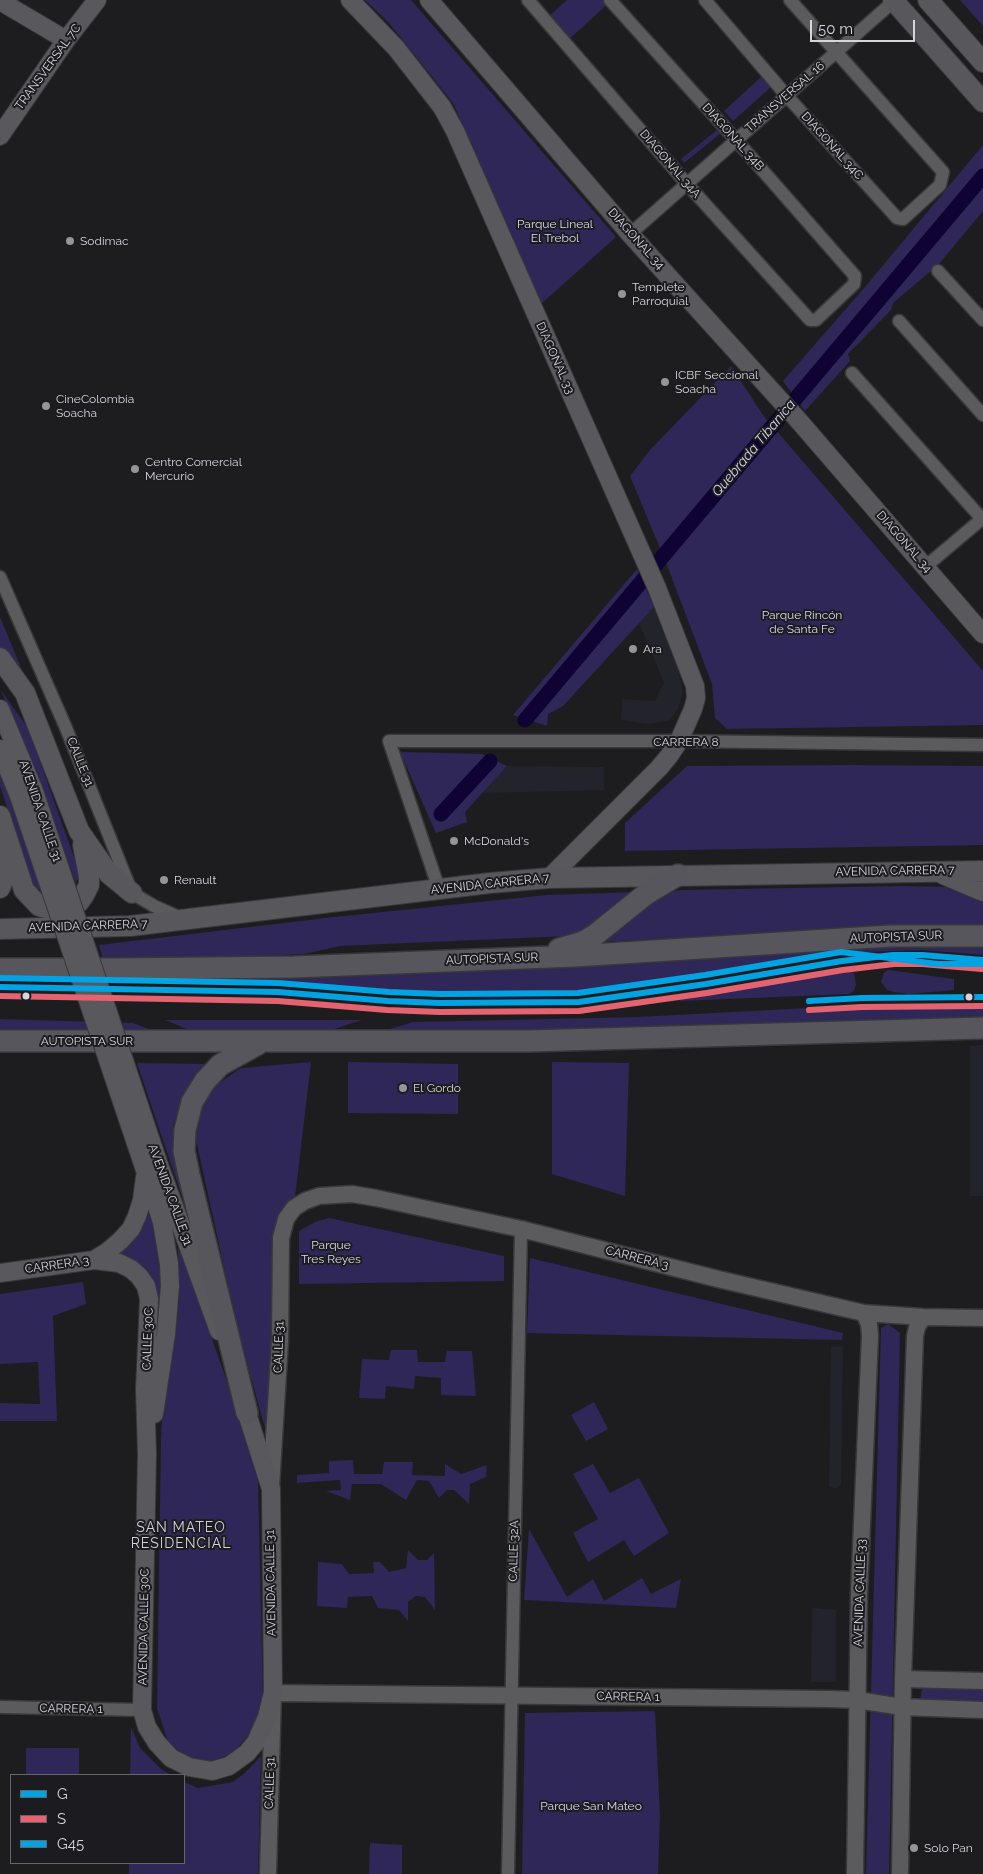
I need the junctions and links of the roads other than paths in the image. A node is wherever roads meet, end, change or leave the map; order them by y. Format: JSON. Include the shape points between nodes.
{"nodes":[{"id":1,"x":97,"y":0,"type":"edge"},
{"id":2,"x":350,"y":0,"type":"edge"},
{"id":3,"x":429,"y":0,"type":"edge"},
{"id":4,"x":528,"y":0,"type":"edge"},
{"id":5,"x":610,"y":0,"type":"edge"},
{"id":6,"x":705,"y":0,"type":"edge"},
{"id":7,"x":790,"y":0,"type":"edge"},
{"id":8,"x":894,"y":0,"type":"edge"},
{"id":9,"x":928,"y":0,"type":"edge"},
{"id":10,"x":0,"y":2,"type":"edge"},
{"id":11,"x":66,"y":40,"type":"junction"},
{"id":12,"x":836,"y":51,"type":"junction"},
{"id":13,"x":983,"y":62,"type":"edge"},
{"id":14,"x":786,"y":95,"type":"junction"},
{"id":15,"x":983,"y":102,"type":"edge"},
{"id":16,"x":0,"y":136,"type":"edge"},
{"id":17,"x":736,"y":140,"type":"junction"},
{"id":18,"x":687,"y":184,"type":"junction"},
{"id":19,"x":630,"y":234,"type":"junction"},
{"id":20,"x":938,"y":271,"type":"dead end"},
{"id":21,"x":816,"y":320,"type":"joint"},
{"id":22,"x":899,"y":320,"type":"dead end"},
{"id":23,"x":983,"y":320,"type":"edge"},
{"id":24,"x":852,"y":374,"type":"dead end"},
{"id":25,"x":983,"y":416,"type":"edge"},
{"id":26,"x":983,"y":519,"type":"edge"},
{"id":27,"x":925,"y":567,"type":"junction"},
{"id":28,"x":0,"y":578,"type":"edge"},
{"id":29,"x":983,"y":634,"type":"edge"},
{"id":30,"x":0,"y":658,"type":"edge"},
{"id":31,"x":0,"y":709,"type":"edge"},
{"id":32,"x":679,"y":741,"type":"junction"},
{"id":33,"x":983,"y":745,"type":"edge"},
{"id":34,"x":0,"y":750,"type":"edge"},
{"id":35,"x":27,"y":793,"type":"junction"},
{"id":36,"x":0,"y":816,"type":"edge"},
{"id":37,"x":79,"y":831,"type":"junction"},
{"id":38,"x":9,"y":847,"type":"junction"},
{"id":39,"x":934,"y":870,"type":"junction"},
{"id":40,"x":983,"y":871,"type":"edge"},
{"id":41,"x":678,"y":875,"type":"junction"},
{"id":42,"x":549,"y":878,"type":"junction"},
{"id":43,"x":0,"y":888,"type":"edge"},
{"id":44,"x":439,"y":889,"type":"junction"},
{"id":45,"x":983,"y":891,"type":"edge"},
{"id":46,"x":132,"y":893,"type":"junction"},
{"id":47,"x":186,"y":920,"type":"junction"},
{"id":48,"x":0,"y":929,"type":"edge"},
{"id":49,"x":983,"y":936,"type":"edge"},
{"id":50,"x":524,"y":957,"type":"junction"},
{"id":51,"x":0,"y":968,"type":"edge"},
{"id":52,"x":983,"y":1028,"type":"edge"},
{"id":53,"x":0,"y":1041,"type":"edge"},
{"id":54,"x":262,"y":1042,"type":"junction"},
{"id":55,"x":152,"y":1168,"type":"junction"},
{"id":56,"x":294,"y":1208,"type":"joint"},
{"id":57,"x":520,"y":1229,"type":"junction"},
{"id":58,"x":94,"y":1260,"type":"junction"},
{"id":59,"x":0,"y":1273,"type":"edge"},
{"id":60,"x":864,"y":1313,"type":"junction"},
{"id":61,"x":923,"y":1317,"type":"junction"},
{"id":62,"x":983,"y":1318,"type":"edge"},
{"id":63,"x":247,"y":1413,"type":"junction"},
{"id":64,"x":147,"y":1454,"type":"junction"},
{"id":65,"x":270,"y":1489,"type":"junction"},
{"id":66,"x":903,"y":1679,"type":"junction"},
{"id":67,"x":983,"y":1681,"type":"edge"},
{"id":68,"x":272,"y":1693,"type":"junction"},
{"id":69,"x":511,"y":1696,"type":"junction"},
{"id":70,"x":857,"y":1700,"type":"junction"},
{"id":71,"x":0,"y":1707,"type":"edge"},
{"id":72,"x":902,"y":1707,"type":"junction"},
{"id":73,"x":142,"y":1710,"type":"junction"},
{"id":74,"x":983,"y":1710,"type":"edge"},
{"id":75,"x":268,"y":1874,"type":"edge"},
{"id":76,"x":508,"y":1874,"type":"edge"},
{"id":77,"x":855,"y":1874,"type":"edge"},
{"id":78,"x":900,"y":1874,"type":"edge"}],
"edges":[{"from":1,"to":11,"type":"main road","name":"TRANSVERSAL 7C"},
{"from":2,"to":32,"type":"main road","name":"DIAGONAL 33","via":[[396,48],[450,121],[657,588],[695,686],[693,709]]},
{"from":3,"to":19,"type":"main road","name":"DIAGONAL 34"},
{"from":4,"to":18,"type":"street","name":"DIAGONAL 34A"},
{"from":5,"to":17,"type":"street","name":"DIAGONAL 34B"},
{"from":6,"to":14,"type":"street","name":"DIAGONAL 34C"},
{"from":7,"to":12,"type":"street"},
{"from":8,"to":12,"type":"street","name":"TRANSVERSAL 16"},
{"from":8,"to":15,"type":"main road"},
{"from":9,"to":13,"type":"main road"},
{"from":10,"to":11,"type":"main road"},
{"from":11,"to":16,"type":"main road","name":"TRANSVERSAL 7C"},
{"from":12,"to":14,"type":"street","name":"TRANSVERSAL 16"},
{"from":12,"to":14,"type":"street","name":"DIAGONAL 34C","via":[[943,172],[940,185],[903,219],[897,218]]},
{"from":14,"to":17,"type":"street","name":"TRANSVERSAL 16"},
{"from":17,"to":18,"type":"street","name":"TRANSVERSAL 16"},
{"from":17,"to":21,"type":"street","name":"DIAGONAL 34B","via":[[855,276],[854,284]]},
{"from":18,"to":19,"type":"street","name":"TRANSVERSAL 16"},
{"from":18,"to":21,"type":"street","name":"DIAGONAL 34A","via":[[810,320]]},
{"from":19,"to":27,"type":"main road","name":"DIAGONAL 34"},
{"from":20,"to":23,"type":"street"},
{"from":22,"to":25,"type":"street"},
{"from":24,"to":26,"type":"street"},
{"from":26,"to":27,"type":"street"},
{"from":27,"to":29,"type":"main road","name":"DIAGONAL 34"},
{"from":28,"to":46,"type":"street","name":"CALLE 31","via":[[66,728]]},
{"from":30,"to":37,"type":"main road","via":[[25,693]]},
{"from":31,"to":35,"type":"main road","name":"AVENIDA CALLE 31"},
{"from":32,"to":33,"type":"street","name":"CARRERA 8"},
{"from":32,"to":42,"type":"main road","name":"DIAGONAL 33","via":[[659,768]]},
{"from":32,"to":44,"type":"street","name":"CARRERA 8","via":[[389,741]]},
{"from":34,"to":35,"type":"main road","name":"AVENIDA CALLE 31"},
{"from":35,"to":55,"type":"main road","name":"AVENIDA CALLE 31","bridge":true},
{"from":36,"to":38,"type":"main road"},
{"from":37,"to":38,"type":"main road","via":[[88,865],[89,885],[79,902],[62,909],[39,906],[31,899],[24,890]]},
{"from":37,"to":46,"type":"main road","via":[[108,874]]},
{"from":38,"to":43,"type":"main road"},
{"from":39,"to":40,"type":"main road","name":"AVENIDA CARRERA 7"},
{"from":39,"to":41,"type":"main road","name":"AVENIDA CARRERA 7"},
{"from":39,"to":45,"type":"main road"},
{"from":41,"to":42,"type":"main road","name":"AVENIDA CARRERA 7"},
{"from":41,"to":50,"type":"highway","via":[[646,894],[583,942]]},
{"from":42,"to":44,"type":"main road","name":"AVENIDA CARRERA 7"},
{"from":44,"to":47,"type":"main road","name":"AVENIDA CARRERA 7"},
{"from":46,"to":47,"type":"street"},
{"from":47,"to":48,"type":"main road","name":"AVENIDA CARRERA 7","via":[[111,928]]},
{"from":49,"to":50,"type":"highway","name":"AUTOPISTA SUR","via":[[890,936]]},
{"from":50,"to":51,"type":"highway","name":"AUTOPISTA SUR","via":[[294,966]]},
{"from":52,"to":54,"type":"highway","name":"AUTOPISTA SUR","via":[[529,1042]]},
{"from":53,"to":54,"type":"highway","name":"AUTOPISTA SUR"},
{"from":54,"to":63,"type":"highway","via":[[233,1056],[205,1081],[192,1102],[184,1152]]},
{"from":55,"to":58,"type":"main road","name":"CARRERA 3","via":[[131,1229]]},
{"from":55,"to":63,"type":"main road","name":"AVENIDA CALLE 31"},
{"from":55,"to":64,"type":"main road","name":"AVENIDA CALLE 31","via":[[170,1286],[166,1334]]},
{"from":56,"to":57,"type":"street","name":"CARRERA 3","via":[[319,1196],[352,1194]]},
{"from":56,"to":65,"type":"street","name":"CALLE 31","via":[[286,1219],[281,1238],[280,1341]]},
{"from":57,"to":60,"type":"street","name":"CARRERA 3"},
{"from":57,"to":69,"type":"street","name":"CALLE 32A"},
{"from":58,"to":59,"type":"main road","name":"CARRERA 3"},
{"from":58,"to":64,"type":"main road","name":"CALLE 30C","via":[[119,1263],[131,1269],[146,1286],[149,1299]]},
{"from":60,"to":61,"type":"street","name":"CARRERA 3"},
{"from":60,"to":70,"type":"street","name":"AVENIDA CALLE 33","via":[[870,1336]]},
{"from":61,"to":62,"type":"street","name":"CARRERA 3"},
{"from":61,"to":66,"type":"street","via":[[915,1336]]},
{"from":63,"to":65,"type":"main road","name":"AVENIDA CALLE 31"},
{"from":64,"to":73,"type":"main road","name":"AVENIDA CALLE 30C"},
{"from":65,"to":68,"type":"main road","name":"AVENIDA CALLE 31"},
{"from":66,"to":67,"type":"street"},
{"from":66,"to":72,"type":"street"},
{"from":68,"to":69,"type":"street","name":"CARRERA 1"},
{"from":68,"to":73,"type":"main road","name":"AVENIDA CALLE 31","via":[[267,1717],[256,1742],[229,1766],[212,1771],[189,1767],[171,1758],[147,1727]]},
{"from":68,"to":75,"type":"street","name":"CALLE 31"},
{"from":69,"to":70,"type":"street","name":"CARRERA 1"},
{"from":69,"to":76,"type":"street","name":"CALLE 32A"},
{"from":70,"to":72,"type":"street","name":"CARRERA 1"},
{"from":70,"to":77,"type":"street","name":"AVENIDA CALLE 33"},
{"from":71,"to":73,"type":"street","name":"CARRERA 1"},
{"from":72,"to":74,"type":"street","name":"CARRERA 1"},
{"from":72,"to":78,"type":"street"}]}
